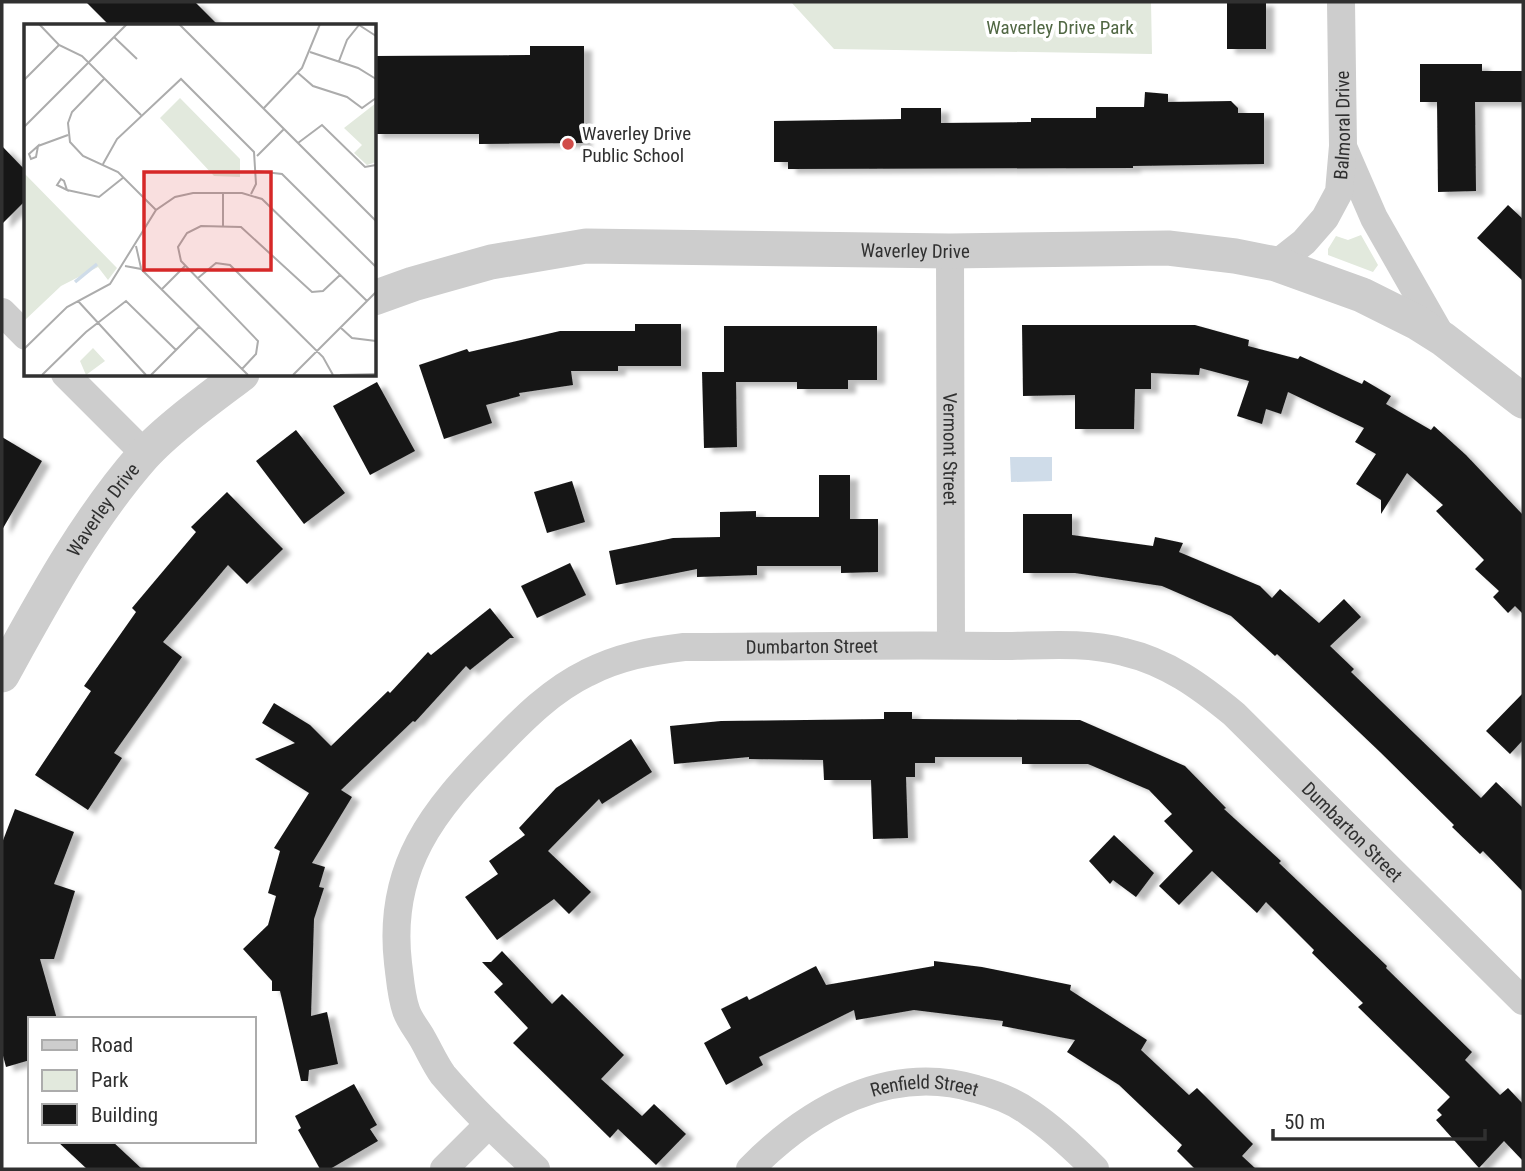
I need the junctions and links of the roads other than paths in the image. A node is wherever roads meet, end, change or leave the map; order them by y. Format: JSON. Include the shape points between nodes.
{"nodes":[{"id":1,"x":1341,"y":2,"type":"edge"},
{"id":2,"x":1343,"y":146,"type":"junction"},
{"id":3,"x":950,"y":251,"type":"junction"},
{"id":4,"x":1276,"y":264,"type":"junction"},
{"id":5,"x":376,"y":297,"type":"edge"},
{"id":6,"x":2,"y":312,"type":"edge"},
{"id":7,"x":24,"y":334,"type":"edge"},
{"id":8,"x":1443,"y":339,"type":"junction"},
{"id":9,"x":67,"y":376,"type":"edge"},
{"id":10,"x":241,"y":376,"type":"edge"},
{"id":11,"x":1523,"y":401,"type":"edge"},
{"id":12,"x":145,"y":454,"type":"junction"},
{"id":13,"x":951,"y":645,"type":"junction"},
{"id":14,"x":2,"y":675,"type":"edge"},
{"id":15,"x":1523,"y":1001,"type":"edge"},
{"id":16,"x":489,"y":1124,"type":"junction"},
{"id":17,"x":444,"y":1169,"type":"edge"},
{"id":18,"x":536,"y":1169,"type":"edge"},
{"id":19,"x":750,"y":1169,"type":"edge"},
{"id":20,"x":1095,"y":1169,"type":"edge"}],
"edges":[{"from":1,"to":2,"type":"street","name":"Balmoral Drive"},
{"from":2,"to":4,"type":"street","name":"Balmoral Drive","via":[[1339,192],[1325,218]]},
{"from":2,"to":8,"type":"street","name":"Waverley Drive","via":[[1374,218]]},
{"from":3,"to":4,"type":"street","name":"Waverley Drive","via":[[1168,248]]},
{"from":3,"to":5,"type":"street","name":"Waverley Drive","via":[[586,246],[491,262]]},
{"from":3,"to":13,"type":"street","name":"Vermont Street"},
{"from":4,"to":8,"type":"street","name":"Waverley Drive","via":[[1362,295]]},
{"from":6,"to":7,"type":"street"},
{"from":8,"to":11,"type":"street","name":"Waverley Drive"},
{"from":9,"to":12,"type":"street"},
{"from":10,"to":12,"type":"street","name":"Waverley Drive"},
{"from":12,"to":14,"type":"street","name":"Waverley Drive","via":[[93,521]]},
{"from":13,"to":15,"type":"street","name":"Dumbarton Street","via":[[1112,649],[1162,665],[1192,681],[1234,714]]},
{"from":13,"to":16,"type":"street","name":"Dumbarton Street","via":[[684,648],[619,659],[554,692],[475,768],[444,802],[413,851],[404,876],[396,930],[406,1011],[442,1073]]},
{"from":16,"to":17,"type":"street"},
{"from":16,"to":18,"type":"street","name":"Dumbarton Street"},
{"from":19,"to":20,"type":"street","name":"Renfield Street","via":[[777,1143],[838,1102],[897,1084],[932,1081],[972,1087],[1011,1101],[1045,1124]]}]}
